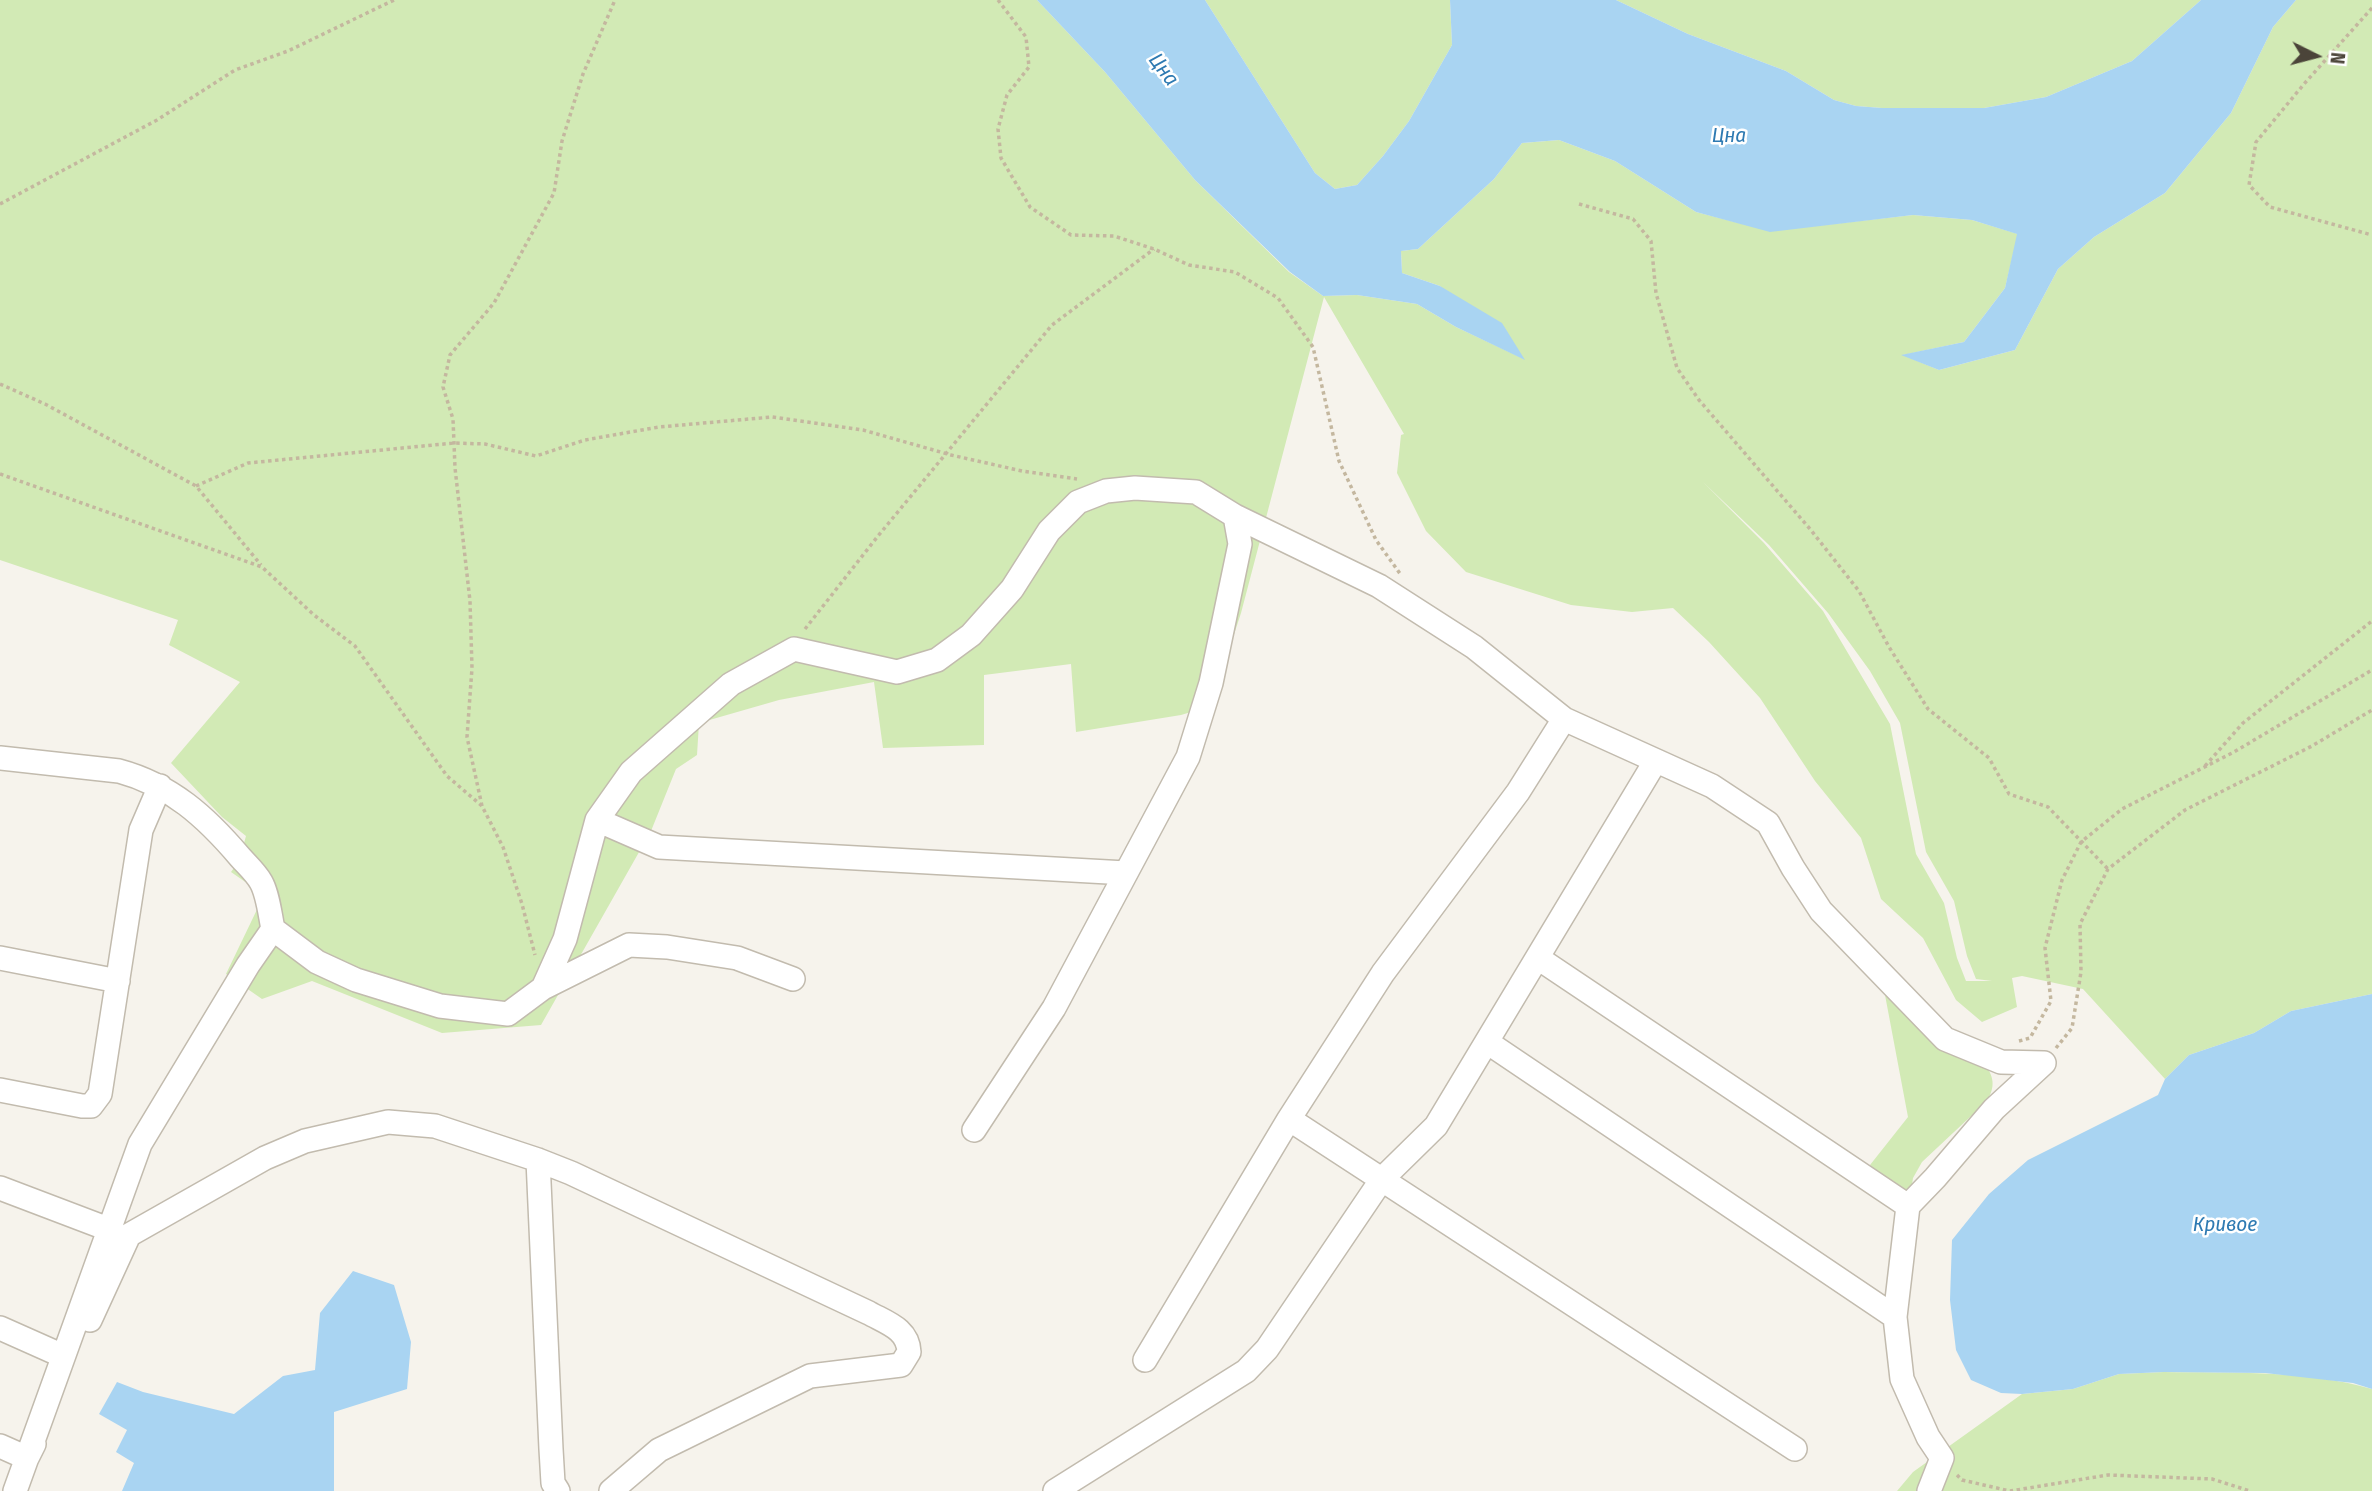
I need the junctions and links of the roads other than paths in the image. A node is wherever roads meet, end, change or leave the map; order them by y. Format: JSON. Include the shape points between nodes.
{"nodes":[{"id":1,"x":1235,"y":516,"type":"junction"},
{"id":2,"x":1564,"y":719,"type":"junction"},
{"id":3,"x":0,"y":758,"type":"edge"},
{"id":4,"x":1655,"y":762,"type":"junction"},
{"id":5,"x":160,"y":786,"type":"junction"},
{"id":6,"x":597,"y":820,"type":"junction"},
{"id":7,"x":1126,"y":873,"type":"junction"},
{"id":8,"x":273,"y":929,"type":"junction"},
{"id":9,"x":0,"y":958,"type":"edge"},
{"id":10,"x":1538,"y":958,"type":"junction"},
{"id":11,"x":793,"y":979,"type":"dead end"},
{"id":12,"x":118,"y":981,"type":"junction"},
{"id":13,"x":543,"y":988,"type":"junction"},
{"id":14,"x":1487,"y":1042,"type":"junction"},
{"id":15,"x":0,"y":1090,"type":"edge"},
{"id":16,"x":1289,"y":1119,"type":"junction"},
{"id":17,"x":974,"y":1130,"type":"dead end"},
{"id":18,"x":538,"y":1160,"type":"junction"},
{"id":19,"x":1382,"y":1179,"type":"junction"},
{"id":20,"x":0,"y":1188,"type":"edge"},
{"id":21,"x":1908,"y":1206,"type":"junction"},
{"id":22,"x":108,"y":1229,"type":"junction"},
{"id":23,"x":1895,"y":1317,"type":"junction"},
{"id":24,"x":0,"y":1328,"type":"edge"},
{"id":25,"x":63,"y":1356,"type":"junction"},
{"id":26,"x":1145,"y":1360,"type":"dead end"},
{"id":27,"x":0,"y":1446,"type":"edge"},
{"id":28,"x":1795,"y":1449,"type":"dead end"},
{"id":29,"x":27,"y":1458,"type":"junction"},
{"id":30,"x":15,"y":1491,"type":"edge"},
{"id":31,"x":558,"y":1491,"type":"edge"},
{"id":32,"x":611,"y":1491,"type":"edge"},
{"id":33,"x":1055,"y":1491,"type":"edge"},
{"id":34,"x":1929,"y":1491,"type":"edge"}],
"edges":[{"from":1,"to":2,"type":"street","via":[[1379,586],[1474,647]]},
{"from":1,"to":6,"type":"street","via":[[1196,492],[1135,488],[1106,491],[1078,502],[1049,531],[1004,598],[971,635],[937,660],[897,672],[794,649],[731,684],[631,772]]},
{"from":1,"to":7,"type":"street","via":[[1241,544],[1211,683],[1188,757]]},
{"from":2,"to":4,"type":"street"},
{"from":2,"to":16,"type":"street","via":[[1518,792],[1384,973]]},
{"from":3,"to":5,"type":"street","via":[[119,771]]},
{"from":4,"to":10,"type":"street"},
{"from":4,"to":21,"type":"street","via":[[1712,786],[1768,823],[1821,911],[1945,1039],[2001,1062],[2044,1063],[1994,1109]]},
{"from":5,"to":8,"type":"street","via":[[186,802],[219,833],[262,883]]},
{"from":5,"to":12,"type":"street","via":[[141,830]]},
{"from":6,"to":7,"type":"street","via":[[659,847]]},
{"from":6,"to":13,"type":"street","via":[[565,939]]},
{"from":7,"to":17,"type":"street","via":[[1054,1008]]},
{"from":8,"to":13,"type":"street","via":[[317,962],[356,980],[440,1006],[508,1014]]},
{"from":8,"to":22,"type":"street","via":[[140,1143]]},
{"from":9,"to":12,"type":"street"},
{"from":10,"to":14,"type":"street"},
{"from":10,"to":21,"type":"street"},
{"from":11,"to":13,"type":"street","via":[[737,958],[629,945]]},
{"from":12,"to":15,"type":"street","via":[[97,1101],[82,1106]]},
{"from":14,"to":19,"type":"street","via":[[1436,1126]]},
{"from":14,"to":23,"type":"street"},
{"from":16,"to":19,"type":"street"},
{"from":16,"to":26,"type":"street"},
{"from":18,"to":29,"type":"street","via":[[435,1126],[388,1122],[305,1141],[265,1158],[138,1229],[129,1235]]},
{"from":18,"to":31,"type":"street","via":[[551,1449]]},
{"from":18,"to":32,"type":"street","via":[[869,1313],[901,1330],[908,1344],[901,1365],[810,1376],[659,1450]]},
{"from":19,"to":28,"type":"street"},
{"from":19,"to":33,"type":"street","via":[[1267,1349],[1246,1371]]},
{"from":20,"to":22,"type":"street"},
{"from":21,"to":23,"type":"street"},
{"from":22,"to":25,"type":"street"},
{"from":23,"to":34,"type":"street","via":[[1902,1379],[1942,1458]]},
{"from":24,"to":25,"type":"street"},
{"from":25,"to":29,"type":"street"},
{"from":27,"to":29,"type":"street"},
{"from":29,"to":30,"type":"street"}]}
